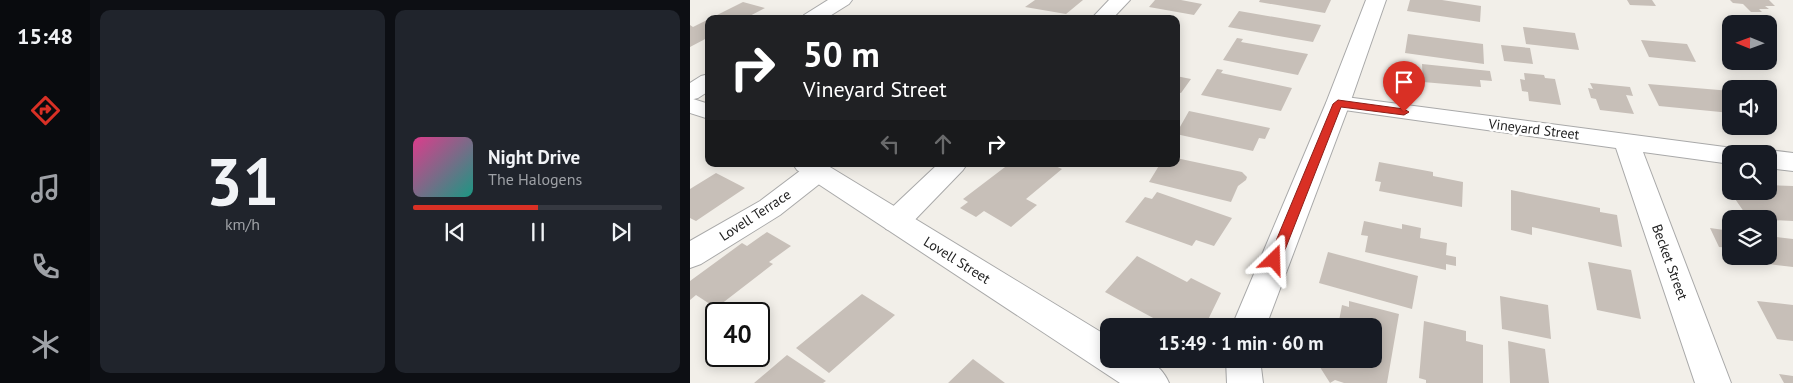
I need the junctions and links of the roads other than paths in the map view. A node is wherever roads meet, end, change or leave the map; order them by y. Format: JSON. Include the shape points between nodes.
{"nodes":[{"id":1,"x":842,"y":0,"type":"edge"},
{"id":2,"x":1120,"y":0,"type":"edge"},
{"id":3,"x":1376,"y":0,"type":"edge"},
{"id":4,"x":818,"y":15,"type":"edge"},
{"id":5,"x":1105,"y":15,"type":"edge"},
{"id":6,"x":705,"y":84,"type":"edge"},
{"id":7,"x":690,"y":93,"type":"edge"},
{"id":8,"x":1338,"y":104,"type":"junction"},
{"id":9,"x":690,"y":105,"type":"edge"},
{"id":10,"x":705,"y":111,"type":"edge"},
{"id":11,"x":1626,"y":141,"type":"junction"},
{"id":12,"x":1722,"y":154,"type":"edge"},
{"id":13,"x":1777,"y":161,"type":"edge"},
{"id":14,"x":1793,"y":162,"type":"edge"},
{"id":15,"x":812,"y":167,"type":"edge"},
{"id":16,"x":951,"y":167,"type":"edge"},
{"id":17,"x":896,"y":221,"type":"junction"},
{"id":18,"x":690,"y":256,"type":"edge"},
{"id":19,"x":1252,"y":318,"type":"edge"},
{"id":20,"x":1100,"y":350,"type":"edge"},
{"id":21,"x":1127,"y":368,"type":"edge"},
{"id":22,"x":1243,"y":368,"type":"edge"},
{"id":23,"x":1151,"y":383,"type":"edge"},
{"id":24,"x":1245,"y":383,"type":"edge"},
{"id":25,"x":1713,"y":383,"type":"edge"}],
"edges":[{"from":1,"to":4,"type":"street"},
{"from":2,"to":5,"type":"street"},
{"from":3,"to":8,"type":"street"},
{"from":6,"to":7,"type":"street"},
{"from":8,"to":11,"type":"street","name":"Vineyard Street"},
{"from":8,"to":19,"type":"street"},
{"from":9,"to":10,"type":"street"},
{"from":11,"to":12,"type":"street","name":"Vineyard Street"},
{"from":11,"to":25,"type":"street","name":"Becket Street"},
{"from":13,"to":14,"type":"street"},
{"from":15,"to":17,"type":"street","name":"Lovell Street"},
{"from":15,"to":18,"type":"street","name":"Lovell Terrace","via":[[770,208]]},
{"from":16,"to":17,"type":"street"},
{"from":17,"to":20,"type":"street","name":"Lovell Street"},
{"from":21,"to":23,"type":"street"},
{"from":22,"to":24,"type":"street"}]}
